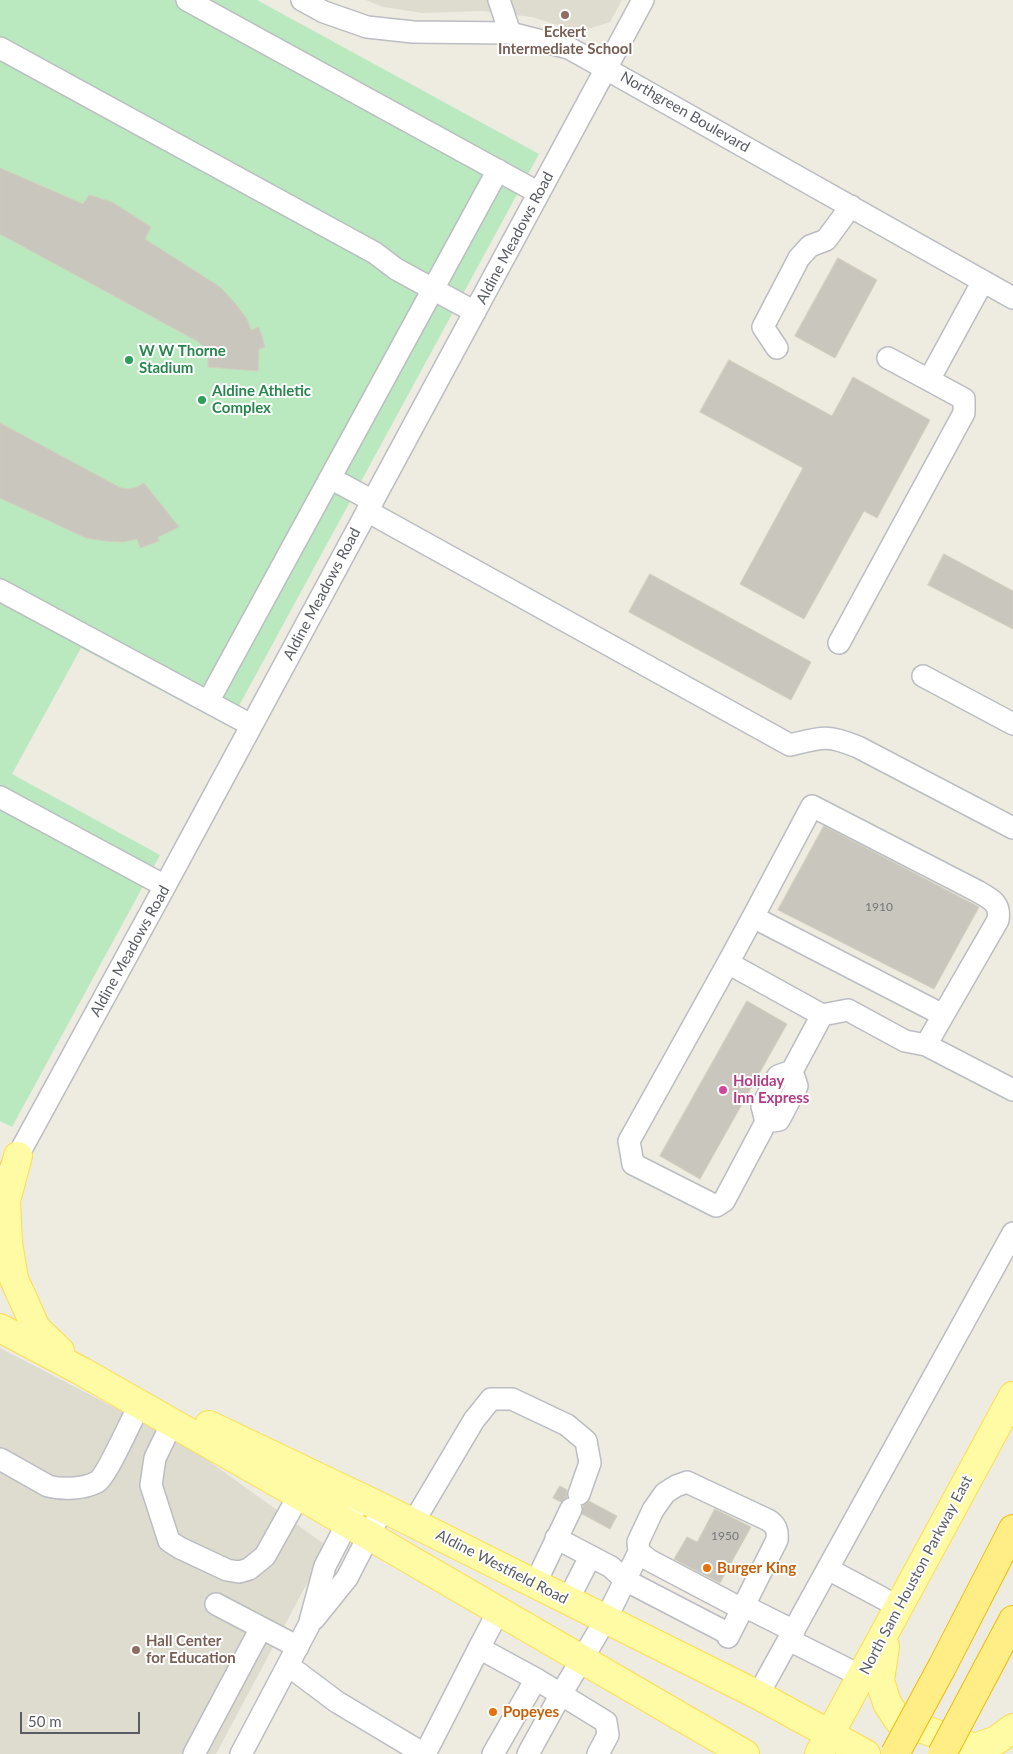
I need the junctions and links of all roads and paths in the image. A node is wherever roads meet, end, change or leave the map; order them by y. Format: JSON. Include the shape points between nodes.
{"nodes":[{"id":1,"x":187,"y":0,"type":"edge"},
{"id":2,"x":302,"y":0,"type":"edge"},
{"id":3,"x":499,"y":0,"type":"edge"},
{"id":4,"x":643,"y":0,"type":"edge"},
{"id":5,"x":510,"y":33,"type":"junction"},
{"id":6,"x":0,"y":48,"type":"edge"},
{"id":7,"x":606,"y":68,"type":"junction"},
{"id":8,"x":498,"y":170,"type":"junction"},
{"id":9,"x":539,"y":193,"type":"junction"},
{"id":10,"x":851,"y":206,"type":"junction"},
{"id":11,"x":983,"y":281,"type":"junction"},
{"id":12,"x":433,"y":289,"type":"junction"},
{"id":13,"x":1013,"y":298,"type":"edge"},
{"id":14,"x":475,"y":312,"type":"junction"},
{"id":15,"x":777,"y":348,"type":"dead end"},
{"id":16,"x":888,"y":358,"type":"dead end"},
{"id":17,"x":929,"y":380,"type":"junction"},
{"id":18,"x":330,"y":478,"type":"junction"},
{"id":19,"x":370,"y":506,"type":"junction"},
{"id":20,"x":0,"y":590,"type":"edge"},
{"id":21,"x":839,"y":643,"type":"dead end"},
{"id":22,"x":923,"y":676,"type":"dead end"},
{"id":23,"x":208,"y":702,"type":"junction"},
{"id":24,"x":1013,"y":724,"type":"edge"},
{"id":25,"x":251,"y":725,"type":"junction"},
{"id":26,"x":0,"y":797,"type":"edge"},
{"id":27,"x":1013,"y":828,"type":"edge"},
{"id":28,"x":165,"y":886,"type":"junction"},
{"id":29,"x":753,"y":917,"type":"junction"},
{"id":30,"x":728,"y":963,"type":"junction"},
{"id":31,"x":822,"y":1015,"type":"junction"},
{"id":32,"x":943,"y":1015,"type":"junction"},
{"id":33,"x":926,"y":1044,"type":"junction"},
{"id":34,"x":1013,"y":1090,"type":"edge"},
{"id":35,"x":18,"y":1156,"type":"junction"},
{"id":36,"x":0,"y":1188,"type":"edge"},
{"id":37,"x":1013,"y":1232,"type":"edge"},
{"id":38,"x":1,"y":1331,"type":"edge"},
{"id":39,"x":83,"y":1372,"type":"junction"},
{"id":40,"x":1013,"y":1396,"type":"edge"},
{"id":41,"x":135,"y":1401,"type":"junction"},
{"id":42,"x":172,"y":1423,"type":"junction"},
{"id":43,"x":0,"y":1459,"type":"edge"},
{"id":44,"x":300,"y":1495,"type":"junction"},
{"id":45,"x":372,"y":1502,"type":"junction"},
{"id":46,"x":413,"y":1523,"type":"junction"},
{"id":47,"x":358,"y":1529,"type":"junction"},
{"id":48,"x":1013,"y":1529,"type":"edge"},
{"id":49,"x":556,"y":1538,"type":"junction"},
{"id":50,"x":639,"y":1552,"type":"junction"},
{"id":51,"x":590,"y":1557,"type":"junction"},
{"id":52,"x":828,"y":1569,"type":"junction"},
{"id":53,"x":625,"y":1580,"type":"junction"},
{"id":54,"x":535,"y":1584,"type":"junction"},
{"id":55,"x":568,"y":1600,"type":"junction"},
{"id":56,"x":216,"y":1604,"type":"dead end"},
{"id":57,"x":743,"y":1607,"type":"junction"},
{"id":58,"x":499,"y":1610,"type":"junction"},
{"id":59,"x":894,"y":1617,"type":"junction"},
{"id":60,"x":606,"y":1619,"type":"junction"},
{"id":61,"x":1013,"y":1620,"type":"edge"},
{"id":62,"x":261,"y":1628,"type":"junction"},
{"id":63,"x":791,"y":1635,"type":"junction"},
{"id":64,"x":479,"y":1648,"type":"junction"},
{"id":65,"x":294,"y":1656,"type":"junction"},
{"id":66,"x":582,"y":1659,"type":"junction"},
{"id":67,"x":861,"y":1676,"type":"junction"},
{"id":68,"x":536,"y":1680,"type":"junction"},
{"id":69,"x":561,"y":1694,"type":"junction"},
{"id":70,"x":758,"y":1695,"type":"junction"},
{"id":71,"x":1013,"y":1728,"type":"edge"},
{"id":72,"x":825,"y":1744,"type":"edge"},
{"id":73,"x":1013,"y":1749,"type":"edge"},
{"id":74,"x":194,"y":1754,"type":"edge"},
{"id":75,"x":241,"y":1754,"type":"edge"},
{"id":76,"x":425,"y":1754,"type":"edge"},
{"id":77,"x":493,"y":1754,"type":"edge"},
{"id":78,"x":528,"y":1754,"type":"edge"},
{"id":79,"x":598,"y":1754,"type":"edge"},
{"id":80,"x":745,"y":1754,"type":"edge"},
{"id":81,"x":866,"y":1754,"type":"edge"},
{"id":82,"x":895,"y":1754,"type":"edge"},
{"id":83,"x":942,"y":1754,"type":"edge"},
{"id":84,"x":1010,"y":1754,"type":"edge"}],
"edges":[{"from":1,"to":8,"type":"street"},
{"from":2,"to":5,"type":"street","name":"Northgreen Boulevard","via":[[324,12],[367,27],[413,32]]},
{"from":3,"to":5,"type":"street"},
{"from":4,"to":7,"type":"street","name":"Aldine Meadows Road"},
{"from":5,"to":7,"type":"street","name":"Northgreen Boulevard","via":[[569,48]]},
{"from":6,"to":12,"type":"street","via":[[375,253]]},
{"from":7,"to":9,"type":"street","name":"Aldine Meadows Road"},
{"from":7,"to":10,"type":"street","name":"Northgreen Boulevard"},
{"from":8,"to":9,"type":"street"},
{"from":8,"to":12,"type":"street"},
{"from":9,"to":14,"type":"street","name":"Aldine Meadows Road"},
{"from":10,"to":11,"type":"street","name":"Northgreen Boulevard"},
{"from":10,"to":15,"type":"street","via":[[826,240],[810,246],[794,266],[763,327]]},
{"from":11,"to":13,"type":"street","name":"Northgreen Boulevard"},
{"from":11,"to":17,"type":"street"},
{"from":12,"to":14,"type":"street"},
{"from":12,"to":18,"type":"street"},
{"from":14,"to":19,"type":"street","name":"Aldine Meadows Road"},
{"from":16,"to":17,"type":"street"},
{"from":17,"to":21,"type":"street","via":[[964,399],[964,413]]},
{"from":18,"to":19,"type":"street"},
{"from":18,"to":23,"type":"street"},
{"from":19,"to":25,"type":"street","name":"Aldine Meadows Road"},
{"from":19,"to":27,"type":"street","via":[[790,745],[823,737],[838,739]]},
{"from":20,"to":23,"type":"street"},
{"from":22,"to":24,"type":"street"},
{"from":23,"to":25,"type":"street"},
{"from":25,"to":28,"type":"street","name":"Aldine Meadows Road"},
{"from":26,"to":28,"type":"street"},
{"from":28,"to":35,"type":"street","name":"Aldine Meadows Road"},
{"from":29,"to":30,"type":"street"},
{"from":29,"to":32,"type":"street"},
{"from":29,"to":32,"type":"street","via":[[812,806],[977,891],[995,902],[1000,911],[998,920]]},
{"from":30,"to":31,"type":"street"},
{"from":30,"to":31,"type":"street","via":[[629,1141],[633,1164],[716,1206],[724,1201],[766,1122],[762,1106],[778,1076],[792,1071]]},
{"from":31,"to":33,"type":"street","via":[[848,1010],[906,1041]]},
{"from":32,"to":33,"type":"street"},
{"from":33,"to":34,"type":"street"},
{"from":35,"to":36,"type":"street","name":"Aldine Meadows Road"},
{"from":35,"to":39,"type":"main road","via":[[6,1202],[14,1280],[36,1328]]},
{"from":37,"to":52,"type":"street"},
{"from":38,"to":39,"type":"main road","name":"Aldine Westfield Road"},
{"from":39,"to":41,"type":"main road","name":"Aldine Westfield Road"},
{"from":40,"to":59,"type":"main road","name":"North Sam Houston Parkway East"},
{"from":41,"to":42,"type":"main road","name":"Aldine Westfield Road"},
{"from":41,"to":43,"type":"street","via":[[106,1472],[98,1482],[57,1489]]},
{"from":41,"to":45,"type":"main road","name":"Aldine Westfield Road","via":[[210,1425]]},
{"from":42,"to":44,"type":"main road","name":"Aldine Westfield Road"},
{"from":42,"to":44,"type":"street","via":[[155,1458],[151,1485],[170,1541],[180,1548],[227,1570],[239,1572],[249,1569],[265,1556]]},
{"from":44,"to":47,"type":"main road","name":"Aldine Westfield Road"},
{"from":45,"to":46,"type":"main road","name":"Aldine Westfield Road"},
{"from":45,"to":47,"type":"street"},
{"from":46,"to":49,"type":"street","via":[[474,1420],[491,1399],[512,1399],[567,1425],[586,1441],[590,1463]]},
{"from":46,"to":54,"type":"main road","name":"Aldine Westfield Road"},
{"from":47,"to":58,"type":"main road","name":"Aldine Westfield Road"},
{"from":47,"to":65,"type":"street","via":[[325,1566],[309,1625]]},
{"from":48,"to":82,"type":"highway","bridge":true},
{"from":49,"to":51,"type":"street"},
{"from":49,"to":54,"type":"street"},
{"from":50,"to":53,"type":"street"},
{"from":50,"to":57,"type":"street"},
{"from":50,"to":57,"type":"street","via":[[638,1542],[653,1510],[665,1493],[688,1482],[768,1520],[775,1525],[777,1540]]},
{"from":51,"to":53,"type":"street"},
{"from":51,"to":55,"type":"street"},
{"from":52,"to":59,"type":"street"},
{"from":52,"to":63,"type":"street"},
{"from":53,"to":57,"type":"street","via":[[728,1636]]},
{"from":53,"to":60,"type":"street"},
{"from":54,"to":55,"type":"main road","name":"Aldine Westfield Road"},
{"from":55,"to":60,"type":"main road","name":"Aldine Westfield Road"},
{"from":56,"to":62,"type":"street"},
{"from":57,"to":63,"type":"street"},
{"from":58,"to":64,"type":"street"},
{"from":58,"to":66,"type":"main road","name":"Aldine Westfield Road"},
{"from":59,"to":67,"type":"main road","name":"North Sam Houston Parkway East"},
{"from":59,"to":71,"type":"main road","via":[[880,1681],[887,1703],[898,1720],[974,1748],[997,1740]]},
{"from":60,"to":66,"type":"street"},
{"from":60,"to":70,"type":"main road","name":"Aldine Westfield Road"},
{"from":61,"to":83,"type":"highway","bridge":true},
{"from":62,"to":65,"type":"street"},
{"from":62,"to":74,"type":"street"},
{"from":63,"to":67,"type":"street"},
{"from":63,"to":70,"type":"street"},
{"from":64,"to":68,"type":"street"},
{"from":64,"to":76,"type":"street"},
{"from":65,"to":75,"type":"street"},
{"from":65,"to":76,"type":"street","via":[[337,1702]]},
{"from":66,"to":69,"type":"street"},
{"from":66,"to":80,"type":"main road","name":"Aldine Westfield Road"},
{"from":67,"to":72,"type":"main road","name":"North Sam Houston Parkway East"},
{"from":68,"to":69,"type":"street"},
{"from":68,"to":77,"type":"street"},
{"from":69,"to":78,"type":"street"},
{"from":69,"to":79,"type":"street","via":[[606,1722],[608,1735]]},
{"from":70,"to":72,"type":"main road","name":"Aldine Westfield Road"},
{"from":72,"to":81,"type":"main road","name":"Aldine Westfield Road"},
{"from":73,"to":84,"type":"main road"}]}
